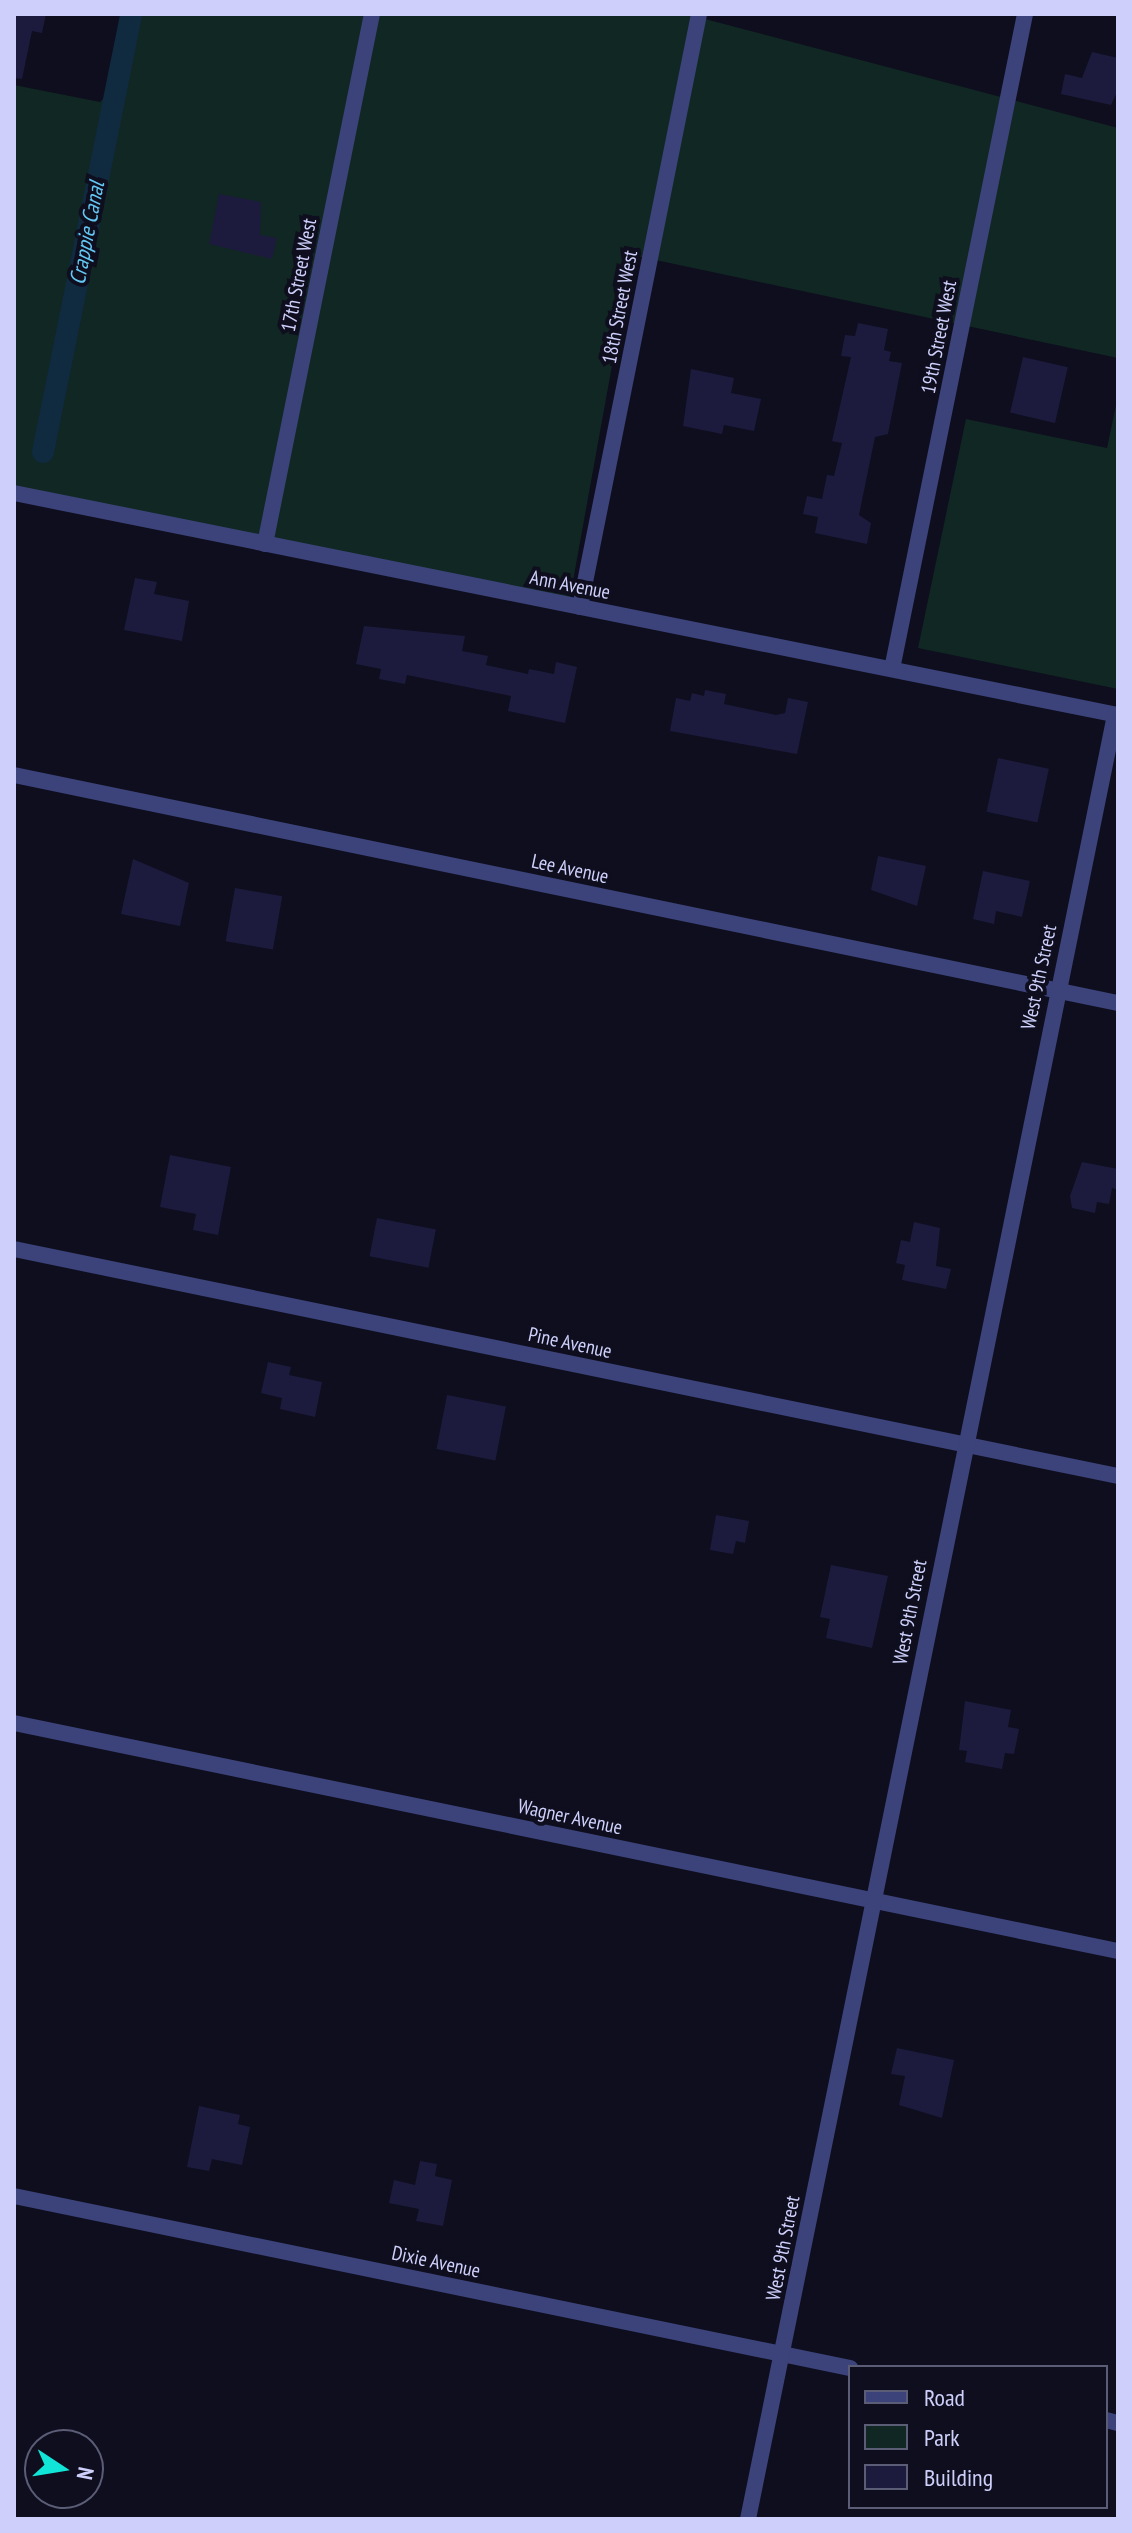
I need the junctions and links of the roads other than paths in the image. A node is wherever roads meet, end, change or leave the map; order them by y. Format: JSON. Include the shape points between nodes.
{"nodes":[{"id":1,"x":372,"y":14,"type":"edge"},
{"id":2,"x":699,"y":14,"type":"edge"},
{"id":3,"x":1025,"y":14,"type":"edge"},
{"id":4,"x":14,"y":493,"type":"edge"},
{"id":5,"x":265,"y":544,"type":"junction"},
{"id":6,"x":580,"y":607,"type":"junction"},
{"id":7,"x":892,"y":669,"type":"junction"},
{"id":8,"x":1116,"y":715,"type":"edge"},
{"id":9,"x":14,"y":775,"type":"edge"},
{"id":10,"x":1057,"y":990,"type":"junction"},
{"id":11,"x":1118,"y":1003,"type":"edge"},
{"id":12,"x":14,"y":1249,"type":"edge"},
{"id":13,"x":965,"y":1444,"type":"junction"},
{"id":14,"x":1118,"y":1476,"type":"edge"},
{"id":15,"x":14,"y":1723,"type":"edge"},
{"id":16,"x":873,"y":1900,"type":"junction"},
{"id":17,"x":1118,"y":1951,"type":"edge"},
{"id":18,"x":14,"y":2196,"type":"edge"},
{"id":19,"x":782,"y":2354,"type":"junction"},
{"id":20,"x":848,"y":2368,"type":"edge"},
{"id":21,"x":748,"y":2519,"type":"edge"}],
"edges":[{"from":1,"to":5,"type":"street","name":"17th Street West"},
{"from":2,"to":6,"type":"street","name":"18th Street West"},
{"from":3,"to":7,"type":"street","name":"19th Street West"},
{"from":4,"to":5,"type":"street","name":"Ann Avenue"},
{"from":5,"to":6,"type":"street","name":"Ann Avenue"},
{"from":6,"to":7,"type":"street","name":"Ann Avenue"},
{"from":7,"to":8,"type":"street","name":"Ann Avenue"},
{"from":8,"to":10,"type":"street","name":"West 9th Street"},
{"from":9,"to":10,"type":"street","name":"Lee Avenue"},
{"from":10,"to":11,"type":"street","name":"Lee Avenue"},
{"from":10,"to":13,"type":"street","name":"West 9th Street"},
{"from":12,"to":13,"type":"street","name":"Pine Avenue"},
{"from":13,"to":14,"type":"street","name":"Pine Avenue"},
{"from":13,"to":16,"type":"street","name":"West 9th Street"},
{"from":15,"to":16,"type":"street","name":"Wagner Avenue"},
{"from":16,"to":17,"type":"street","name":"Wagner Avenue"},
{"from":16,"to":19,"type":"street","name":"West 9th Street"},
{"from":18,"to":19,"type":"street","name":"Dixie Avenue"},
{"from":19,"to":20,"type":"street","name":"Dixie Avenue"},
{"from":19,"to":21,"type":"street","name":"West 9th Street"}]}
